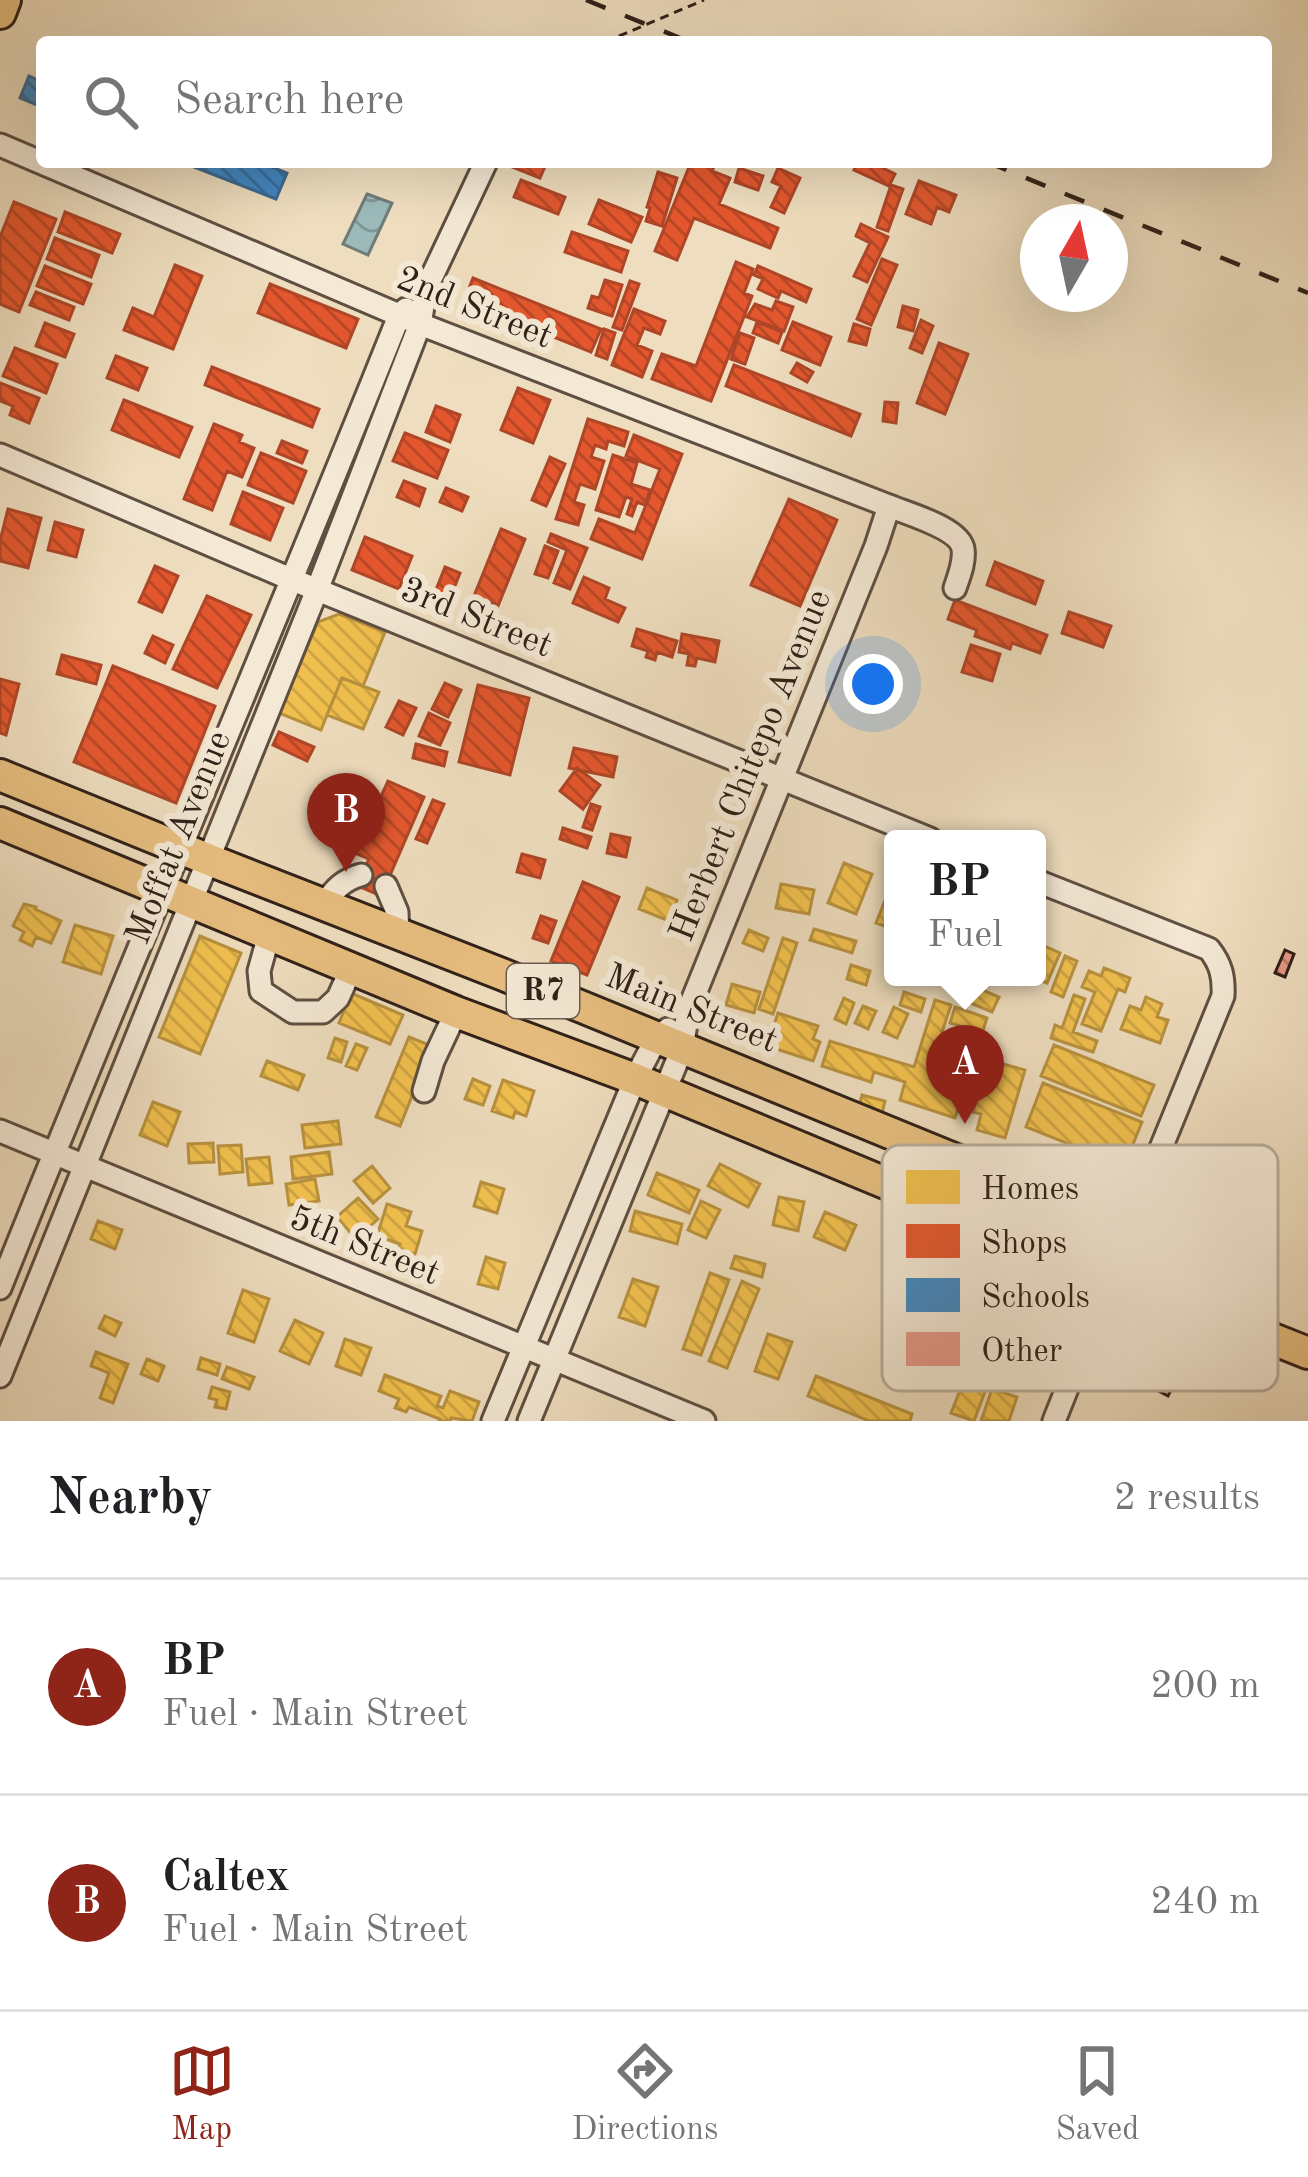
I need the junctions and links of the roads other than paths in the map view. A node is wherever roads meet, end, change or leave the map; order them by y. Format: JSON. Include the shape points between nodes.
{"nodes":[{"id":1,"x":5,"y":0,"type":"edge"},
{"id":2,"x":0,"y":14,"type":"edge"},
{"id":3,"x":0,"y":145,"type":"edge"},
{"id":4,"x":36,"y":160,"type":"edge"},
{"id":5,"x":54,"y":168,"type":"edge"},
{"id":6,"x":482,"y":168,"type":"edge"},
{"id":7,"x":410,"y":320,"type":"junction"},
{"id":8,"x":0,"y":455,"type":"edge"},
{"id":9,"x":889,"y":506,"type":"junction"},
{"id":10,"x":293,"y":580,"type":"junction"},
{"id":11,"x":955,"y":588,"type":"dead end"},
{"id":12,"x":317,"y":590,"type":"junction"},
{"id":13,"x":0,"y":775,"type":"edge"},
{"id":14,"x":782,"y":781,"type":"junction"},
{"id":15,"x":33,"y":788,"type":"junction"},
{"id":16,"x":8,"y":827,"type":"edge"},
{"id":17,"x":907,"y":830,"type":"edge"},
{"id":18,"x":193,"y":853,"type":"junction"},
{"id":19,"x":361,"y":875,"type":"dead end"},
{"id":20,"x":1046,"y":885,"type":"edge"},
{"id":21,"x":386,"y":886,"type":"dead end"},
{"id":22,"x":175,"y":896,"type":"junction"},
{"id":23,"x":337,"y":910,"type":"junction"},
{"id":24,"x":398,"y":934,"type":"junction"},
{"id":25,"x":269,"y":935,"type":"junction"},
{"id":26,"x":340,"y":964,"type":"junction"},
{"id":27,"x":504,"y":975,"type":"junction"},
{"id":28,"x":470,"y":1017,"type":"junction"},
{"id":29,"x":669,"y":1044,"type":"junction"},
{"id":30,"x":649,"y":1086,"type":"junction"},
{"id":31,"x":424,"y":1091,"type":"dead end"},
{"id":32,"x":829,"y":1109,"type":"junction"},
{"id":33,"x":0,"y":1132,"type":"edge"},
{"id":34,"x":918,"y":1145,"type":"edge"},
{"id":35,"x":1163,"y":1145,"type":"edge"},
{"id":36,"x":810,"y":1152,"type":"junction"},
{"id":37,"x":54,"y":1153,"type":"junction"},
{"id":38,"x":83,"y":1167,"type":"junction"},
{"id":39,"x":882,"y":1182,"type":"edge"},
{"id":40,"x":0,"y":1288,"type":"edge"},
{"id":41,"x":1278,"y":1341,"type":"edge"},
{"id":42,"x":522,"y":1348,"type":"junction"},
{"id":43,"x":1308,"y":1353,"type":"edge"},
{"id":44,"x":554,"y":1361,"type":"junction"},
{"id":45,"x":0,"y":1376,"type":"edge"},
{"id":46,"x":1066,"y":1391,"type":"edge"},
{"id":47,"x":493,"y":1421,"type":"edge"},
{"id":48,"x":529,"y":1421,"type":"edge"},
{"id":49,"x":704,"y":1421,"type":"edge"},
{"id":50,"x":1054,"y":1421,"type":"edge"}],
"edges":[{"from":1,"to":2,"type":"highway"},
{"from":3,"to":4,"type":"street","name":"2nd Street"},
{"from":5,"to":7,"type":"street","name":"2nd Street"},
{"from":6,"to":7,"type":"street"},
{"from":7,"to":9,"type":"street","name":"2nd Street"},
{"from":7,"to":10,"type":"street","name":"Moffat Avenue"},
{"from":7,"to":12,"type":"street","name":"Moffat Avenue"},
{"from":8,"to":10,"type":"street","name":"3rd Street"},
{"from":9,"to":11,"type":"street","name":"2nd Street","via":[[955,534],[963,562]]},
{"from":9,"to":14,"type":"street","name":"Herbert Chitepo Avenue"},
{"from":10,"to":12,"type":"street","name":"3rd Street"},
{"from":10,"to":18,"type":"street","name":"Moffat Avenue"},
{"from":12,"to":14,"type":"street","name":"3rd Street"},
{"from":12,"to":18,"type":"street","name":"Moffat Avenue"},
{"from":13,"to":15,"type":"highway","name":"Main Street","number":"R7"},
{"from":14,"to":17,"type":"street","name":"3rd Street"},
{"from":14,"to":29,"type":"street","name":"Herbert Chitepo Avenue"},
{"from":15,"to":16,"type":"highway"},
{"from":15,"to":18,"type":"highway","name":"Main Street","number":"R7"},
{"from":16,"to":22,"type":"highway","number":"R7"},
{"from":18,"to":22,"type":"street","name":"Moffat Avenue"},
{"from":18,"to":23,"type":"highway","name":"Main Street","number":"R7"},
{"from":19,"to":23,"type":"street","via":[[337,886]]},
{"from":20,"to":35,"type":"street","via":[[1209,949],[1218,961],[1223,996]]},
{"from":21,"to":24,"type":"street"},
{"from":22,"to":25,"type":"highway","number":"R7"},
{"from":22,"to":37,"type":"street","name":"Moffat Avenue"},
{"from":22,"to":38,"type":"street","name":"Moffat Avenue"},
{"from":23,"to":24,"type":"highway","name":"Main Street","number":"R7"},
{"from":23,"to":26,"type":"highway"},
{"from":24,"to":27,"type":"highway","name":"Main Street","number":"R7"},
{"from":25,"to":26,"type":"highway","number":"R7"},
{"from":25,"to":26,"type":"street","via":[[261,991],[293,1012],[323,1012],[338,998]]},
{"from":26,"to":28,"type":"highway","number":"R7"},
{"from":27,"to":28,"type":"highway"},
{"from":27,"to":29,"type":"highway","name":"Main Street","number":"R7"},
{"from":28,"to":30,"type":"highway","number":"R7"},
{"from":28,"to":31,"type":"street","via":[[433,1061]]},
{"from":29,"to":30,"type":"street","name":"Herbert Chitepo Avenue"},
{"from":29,"to":32,"type":"highway","name":"Main Street","number":"R7"},
{"from":30,"to":36,"type":"highway","number":"R7"},
{"from":30,"to":42,"type":"street","name":"Herbert Chitepo Avenue"},
{"from":30,"to":44,"type":"street","name":"Herbert Chitepo Avenue"},
{"from":32,"to":34,"type":"highway","name":"Main Street","number":"R7"},
{"from":32,"to":36,"type":"highway"},
{"from":33,"to":37,"type":"street","name":"5th Street"},
{"from":36,"to":39,"type":"highway","number":"R7"},
{"from":37,"to":38,"type":"street","name":"5th Street"},
{"from":37,"to":40,"type":"street","name":"Moffat Avenue"},
{"from":38,"to":42,"type":"street","name":"5th Street"},
{"from":38,"to":45,"type":"street","name":"Moffat Avenue"},
{"from":41,"to":43,"type":"highway"},
{"from":42,"to":44,"type":"street","name":"5th Street"},
{"from":42,"to":47,"type":"street","name":"Herbert Chitepo Avenue"},
{"from":44,"to":48,"type":"street","name":"Herbert Chitepo Avenue"},
{"from":44,"to":49,"type":"street","name":"5th Street"},
{"from":46,"to":50,"type":"street"}]}
